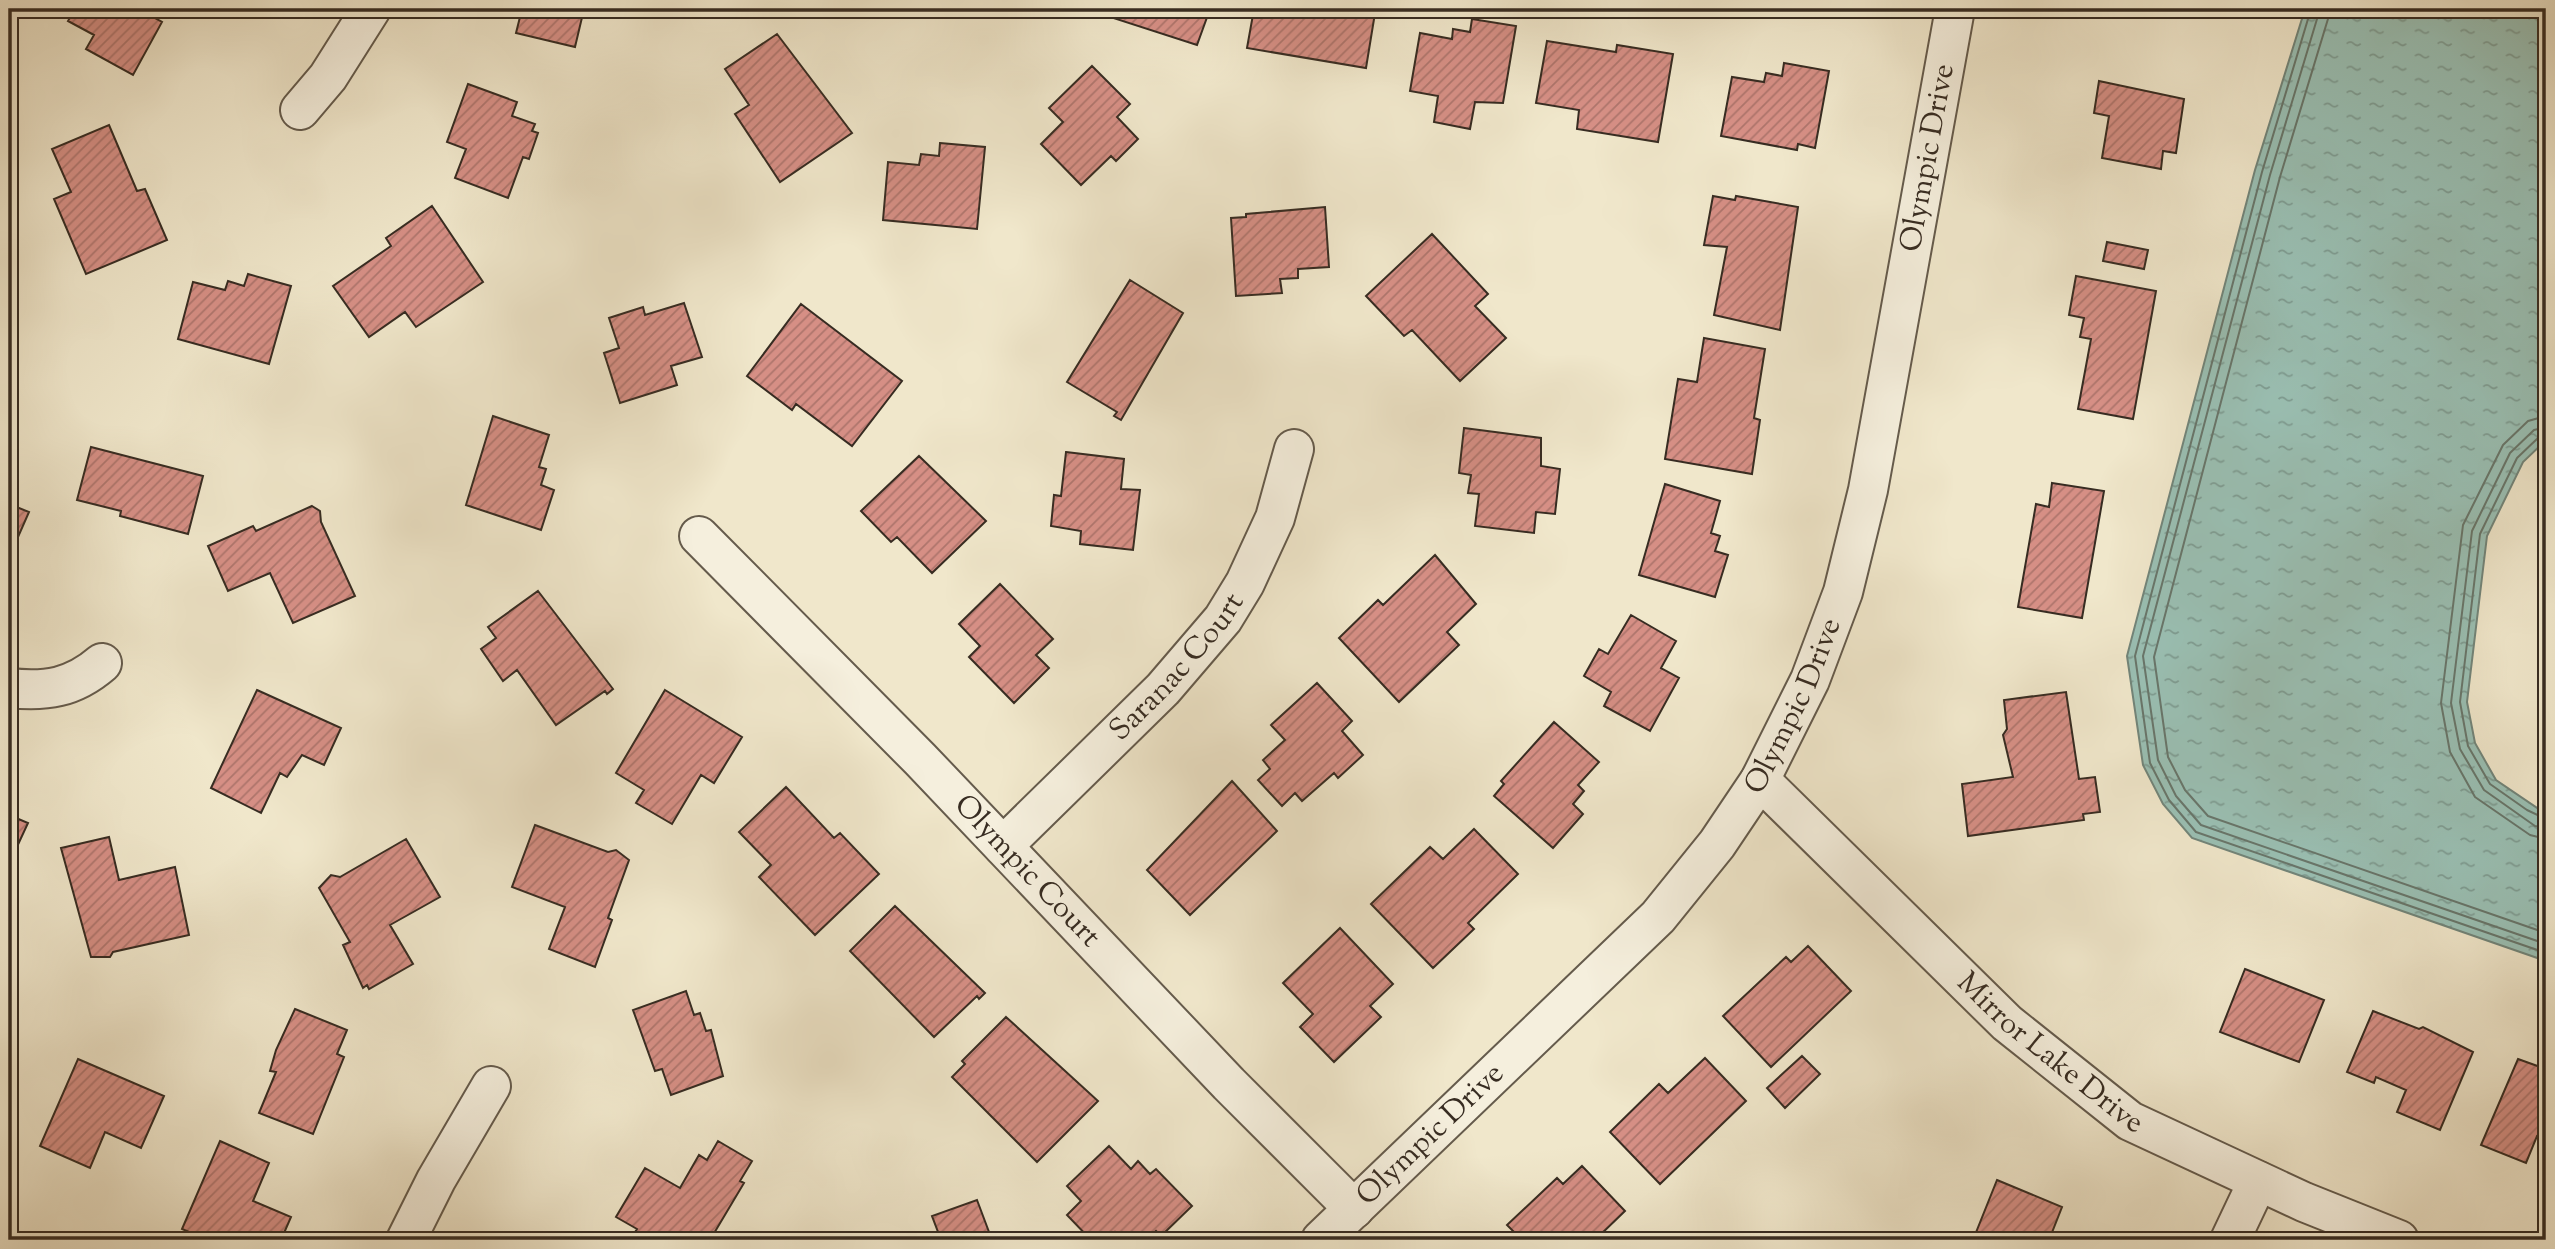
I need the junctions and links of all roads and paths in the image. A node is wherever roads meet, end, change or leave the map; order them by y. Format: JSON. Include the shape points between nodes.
{"nodes":[{"id":1,"x":371,"y":9,"type":"edge"},
{"id":2,"x":1955,"y":9,"type":"edge"},
{"id":3,"x":300,"y":110,"type":"dead end"},
{"id":4,"x":1294,"y":449,"type":"dead end"},
{"id":5,"x":699,"y":536,"type":"dead end"},
{"id":6,"x":102,"y":663,"type":"dead end"},
{"id":7,"x":9,"y":688,"type":"edge"},
{"id":8,"x":1760,"y":780,"type":"junction"},
{"id":9,"x":1003,"y":846,"type":"junction"},
{"id":10,"x":491,"y":1086,"type":"dead end"},
{"id":11,"x":2258,"y":1181,"type":"junction"},
{"id":12,"x":1354,"y":1209,"type":"junction"},
{"id":13,"x":406,"y":1240,"type":"edge"},
{"id":14,"x":1321,"y":1240,"type":"edge"},
{"id":15,"x":2230,"y":1240,"type":"edge"},
{"id":16,"x":2399,"y":1240,"type":"edge"}],
"edges":[{"from":1,"to":3,"type":"street","via":[[328,77]]},
{"from":2,"to":8,"type":"street","name":"Olympic Drive","via":[[1868,489],[1843,592],[1810,680]]},
{"from":4,"to":9,"type":"street","name":"Saranac Court","via":[[1275,518],[1223,619],[1163,689]]},
{"from":5,"to":9,"type":"street","name":"Olympic Court"},
{"from":6,"to":7,"type":"street","via":[[68,684],[36,691]]},
{"from":8,"to":11,"type":"street","name":"Mirror Lake Drive","via":[[2007,1023],[2130,1121]]},
{"from":8,"to":12,"type":"street","name":"Olympic Drive","via":[[1717,844],[1658,917]]},
{"from":9,"to":12,"type":"street","name":"Olympic Court"},
{"from":10,"to":13,"type":"street"},
{"from":11,"to":15,"type":"street"},
{"from":11,"to":16,"type":"street","name":"Mirror Lake Drive"},
{"from":12,"to":14,"type":"street","name":"Olympic Drive"}]}
